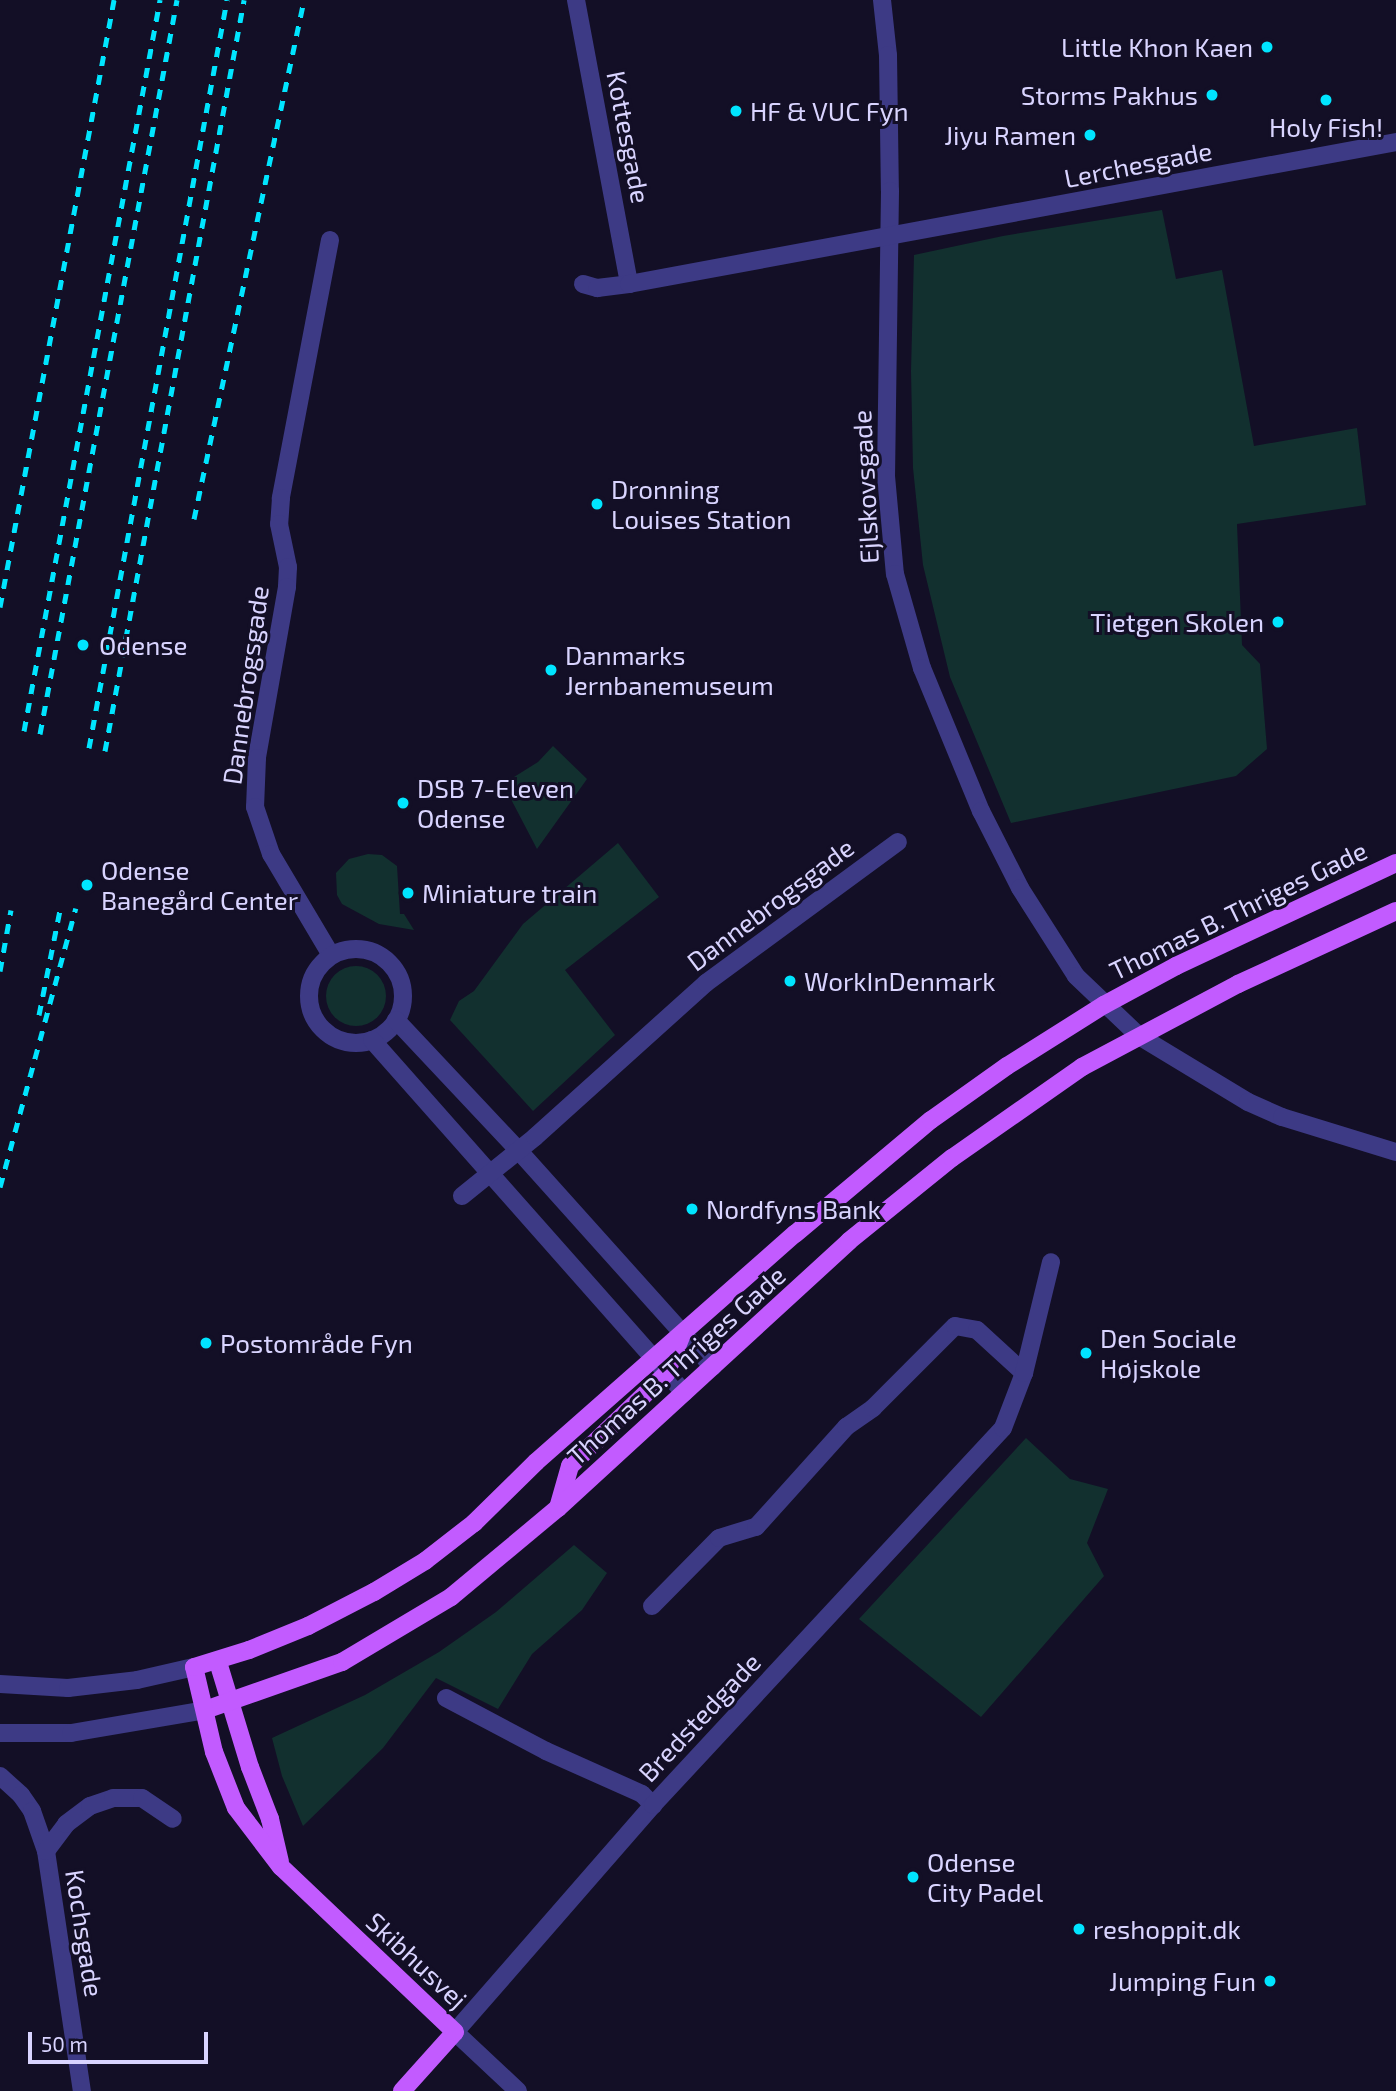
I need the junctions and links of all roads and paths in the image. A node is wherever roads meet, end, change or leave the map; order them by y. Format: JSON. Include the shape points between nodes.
{"nodes":[{"id":1,"x":576,"y":0,"type":"edge"},
{"id":2,"x":882,"y":0,"type":"edge"},
{"id":3,"x":1396,"y":142,"type":"edge"},
{"id":4,"x":890,"y":237,"type":"junction"},
{"id":5,"x":330,"y":240,"type":"dead end"},
{"id":6,"x":583,"y":284,"type":"dead end"},
{"id":7,"x":629,"y":284,"type":"junction"},
{"id":8,"x":898,"y":842,"type":"dead end"},
{"id":9,"x":1396,"y":863,"type":"edge"},
{"id":10,"x":1396,"y":911,"type":"edge"},
{"id":11,"x":331,"y":955,"type":"junction"},
{"id":12,"x":1104,"y":1004,"type":"junction"},
{"id":13,"x":396,"y":1020,"type":"junction"},
{"id":14,"x":1139,"y":1036,"type":"junction"},
{"id":15,"x":372,"y":1040,"type":"junction"},
{"id":16,"x":519,"y":1151,"type":"junction"},
{"id":17,"x":1396,"y":1152,"type":"edge"},
{"id":18,"x":491,"y":1172,"type":"junction"},
{"id":19,"x":462,"y":1196,"type":"dead end"},
{"id":20,"x":1051,"y":1262,"type":"dead end"},
{"id":21,"x":682,"y":1334,"type":"junction"},
{"id":22,"x":654,"y":1361,"type":"junction"},
{"id":23,"x":713,"y":1367,"type":"junction"},
{"id":24,"x":1024,"y":1373,"type":"junction"},
{"id":25,"x":666,"y":1374,"type":"junction"},
{"id":26,"x":684,"y":1393,"type":"junction"},
{"id":27,"x":558,"y":1508,"type":"junction"},
{"id":28,"x":652,"y":1606,"type":"dead end"},
{"id":29,"x":218,"y":1662,"type":"junction"},
{"id":30,"x":194,"y":1667,"type":"junction"},
{"id":31,"x":0,"y":1685,"type":"edge"},
{"id":32,"x":446,"y":1698,"type":"dead end"},
{"id":33,"x":231,"y":1703,"type":"junction"},
{"id":34,"x":205,"y":1710,"type":"junction"},
{"id":35,"x":0,"y":1733,"type":"edge"},
{"id":36,"x":0,"y":1776,"type":"edge"},
{"id":37,"x":653,"y":1805,"type":"junction"},
{"id":38,"x":173,"y":1819,"type":"dead end"},
{"id":39,"x":46,"y":1851,"type":"junction"},
{"id":40,"x":281,"y":1867,"type":"junction"},
{"id":41,"x":455,"y":2032,"type":"junction"},
{"id":42,"x":82,"y":2091,"type":"edge"},
{"id":43,"x":402,"y":2091,"type":"edge"},
{"id":44,"x":518,"y":2091,"type":"edge"}],
"edges":[{"from":1,"to":7,"type":"street","name":"Kottesgade"},
{"from":2,"to":4,"type":"street","name":"Ejlskovsgade","via":[[888,55]]},
{"from":3,"to":4,"type":"street","name":"Lerchesgade"},
{"from":4,"to":7,"type":"street"},
{"from":4,"to":12,"type":"street","name":"Ejlskovsgade","via":[[886,476],[895,574],[922,668],[996,843],[1076,976]]},
{"from":5,"to":11,"type":"street","name":"Dannebrogsgade","via":[[281,498],[279,524],[288,567],[287,587],[257,758],[255,807],[271,854]]},
{"from":6,"to":7,"type":"street","via":[[597,288]]},
{"from":8,"to":16,"type":"street","name":"Dannebrogsgade","via":[[717,975]]},
{"from":9,"to":12,"type":"main road","name":"Thomas B. Thriges Gade"},
{"from":10,"to":14,"type":"main road","name":"Thomas B. Thriges Gade"},
{"from":11,"to":13,"type":"street","via":[[357,948],[371,951],[393,966],[403,991]]},
{"from":11,"to":15,"type":"street","via":[[312,977],[308,997],[313,1017],[335,1038],[356,1043]]},
{"from":12,"to":14,"type":"street","name":"Thomas B. Thriges Gade"},
{"from":12,"to":21,"type":"main road","name":"Thomas B. Thriges Gade","via":[[930,1120]]},
{"from":13,"to":15,"type":"street"},
{"from":13,"to":16,"type":"street"},
{"from":14,"to":17,"type":"street","via":[[1248,1102]]},
{"from":14,"to":23,"type":"main road","name":"Thomas B. Thriges Gade","via":[[1082,1066],[952,1158],[849,1241]]},
{"from":15,"to":18,"type":"street"},
{"from":16,"to":18,"type":"street","name":"Dannebrogsgade"},
{"from":16,"to":21,"type":"street"},
{"from":18,"to":19,"type":"street","name":"Dannebrogsgade"},
{"from":18,"to":22,"type":"street"},
{"from":20,"to":24,"type":"street","name":"Bredstedgade"},
{"from":21,"to":22,"type":"main road","name":"Thomas B. Thriges Gade"},
{"from":21,"to":23,"type":"street"},
{"from":21,"to":25,"type":"main road"},
{"from":22,"to":25,"type":"street"},
{"from":22,"to":29,"type":"main road","name":"Thomas B. Thriges Gade","via":[[536,1462],[474,1523],[425,1561],[308,1626]]},
{"from":23,"to":26,"type":"main road","name":"Thomas B. Thriges Gade"},
{"from":24,"to":28,"type":"street","via":[[976,1330],[955,1326],[873,1408],[846,1427],[756,1527],[719,1538]]},
{"from":24,"to":37,"type":"street","name":"Bredstedgade","via":[[1003,1428]]},
{"from":25,"to":26,"type":"street"},
{"from":25,"to":27,"type":"main road","via":[[570,1466]]},
{"from":26,"to":27,"type":"main road","name":"Thomas B. Thriges Gade"},
{"from":27,"to":33,"type":"main road","name":"Thomas B. Thriges Gade","via":[[451,1597],[387,1636],[342,1662]]},
{"from":29,"to":30,"type":"main road","name":"Thomas B. Thriges Gade"},
{"from":29,"to":33,"type":"main road"},
{"from":30,"to":31,"type":"street","name":"Thomas B. Thriges Gade","via":[[68,1688]]},
{"from":30,"to":34,"type":"main road","name":"Skibhusvej"},
{"from":32,"to":37,"type":"street","via":[[546,1751],[642,1794]]},
{"from":33,"to":34,"type":"main road","name":"Thomas B. Thriges Gade"},
{"from":33,"to":40,"type":"main road"},
{"from":34,"to":35,"type":"street","name":"Thomas B. Thriges Gade","via":[[71,1733]]},
{"from":34,"to":40,"type":"main road","name":"Skibhusvej","via":[[214,1752],[236,1808]]},
{"from":36,"to":39,"type":"street","via":[[32,1811]]},
{"from":37,"to":41,"type":"street","name":"Bredstedgade"},
{"from":38,"to":39,"type":"street","name":"Kochsgade","via":[[142,1798],[113,1798],[90,1805],[66,1824]]},
{"from":39,"to":42,"type":"street","name":"Kochsgade"},
{"from":40,"to":41,"type":"main road","name":"Skibhusvej"},
{"from":41,"to":43,"type":"main road","name":"Bredstedgade"},
{"from":41,"to":44,"type":"street","name":"Skibhusvej"}]}
